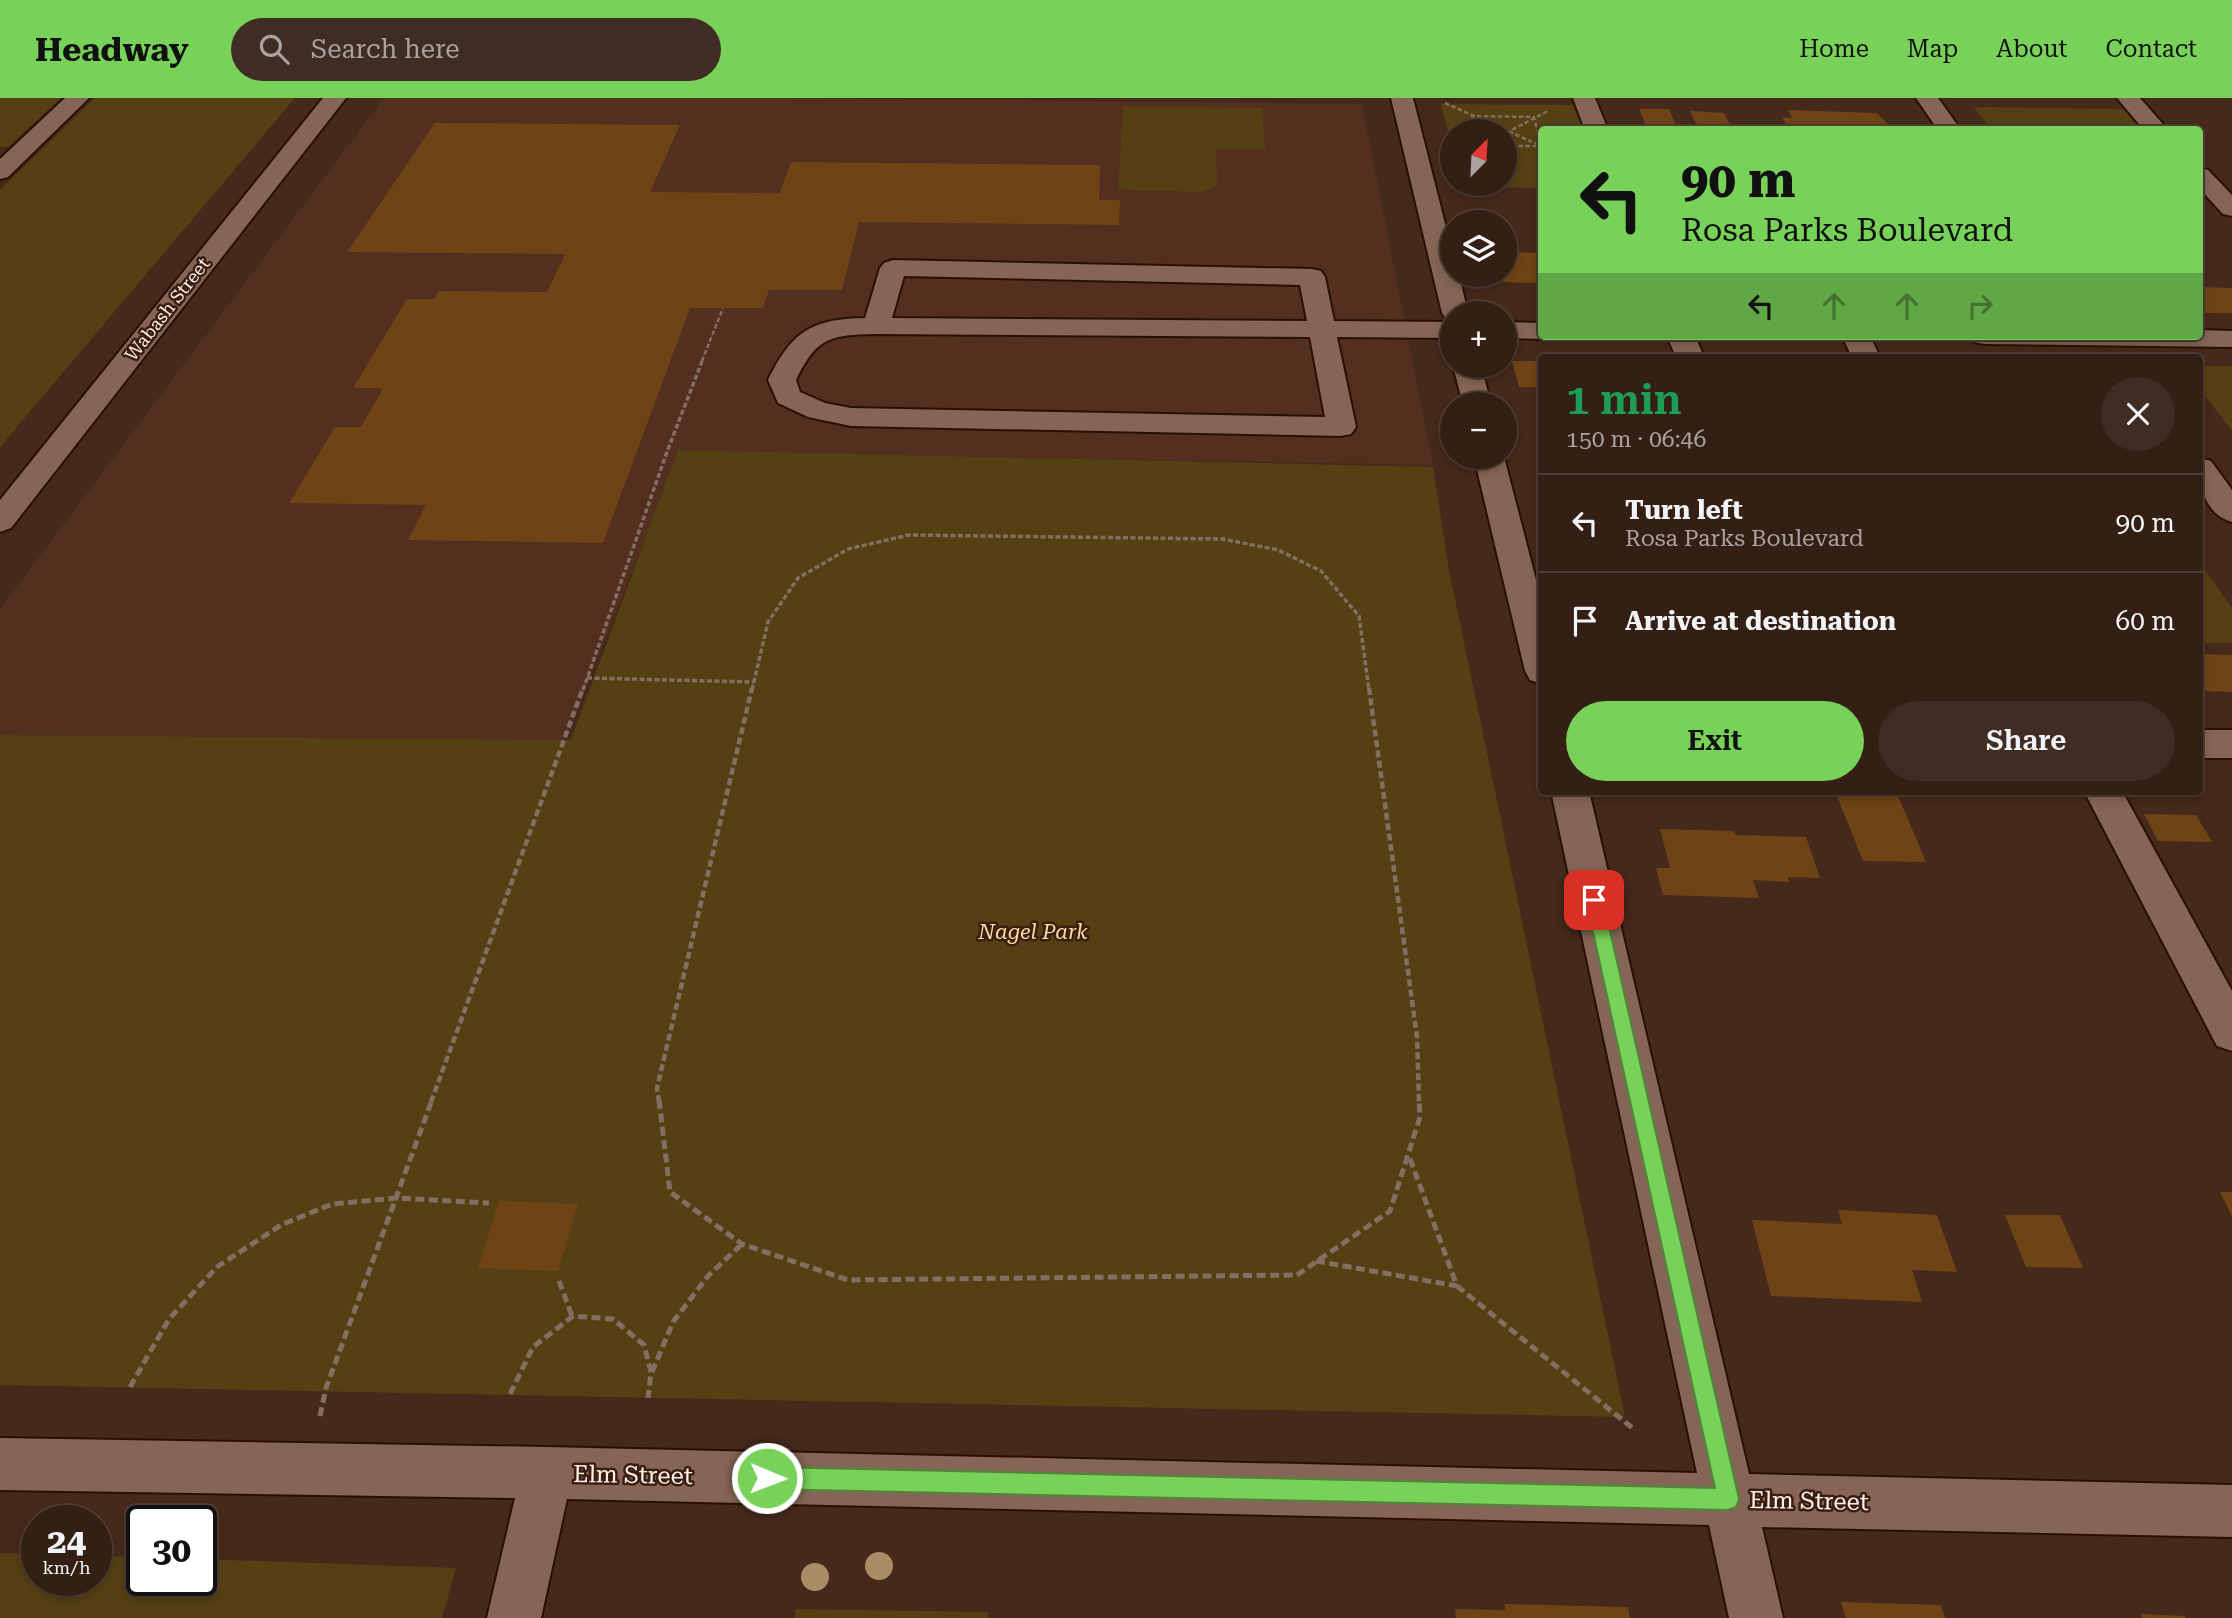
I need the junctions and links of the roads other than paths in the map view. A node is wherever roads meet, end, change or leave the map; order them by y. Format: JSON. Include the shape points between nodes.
{"nodes":[{"id":1,"x":78,"y":98,"type":"edge"},
{"id":2,"x":335,"y":98,"type":"edge"},
{"id":3,"x":1402,"y":98,"type":"edge"},
{"id":4,"x":1584,"y":98,"type":"edge"},
{"id":5,"x":1927,"y":98,"type":"edge"},
{"id":6,"x":2128,"y":98,"type":"edge"},
{"id":7,"x":1595,"y":126,"type":"edge"},
{"id":8,"x":1947,"y":126,"type":"edge"},
{"id":9,"x":2153,"y":126,"type":"edge"},
{"id":10,"x":0,"y":172,"type":"edge"},
{"id":11,"x":2203,"y":178,"type":"edge"},
{"id":12,"x":2232,"y":209,"type":"edge"},
{"id":13,"x":1452,"y":301,"type":"edge"},
{"id":14,"x":876,"y":326,"type":"junction"},
{"id":15,"x":1324,"y":329,"type":"junction"},
{"id":16,"x":1440,"y":330,"type":"edge"},
{"id":17,"x":1517,"y":330,"type":"edge"},
{"id":18,"x":1538,"y":331,"type":"edge"},
{"id":19,"x":2232,"y":339,"type":"edge"},
{"id":20,"x":2055,"y":340,"type":"edge"},
{"id":21,"x":2201,"y":340,"type":"edge"},
{"id":22,"x":2203,"y":340,"type":"edge"},
{"id":23,"x":2108,"y":343,"type":"edge"},
{"id":24,"x":1492,"y":469,"type":"edge"},
{"id":25,"x":2203,"y":472,"type":"edge"},
{"id":26,"x":2232,"y":512,"type":"edge"},
{"id":27,"x":0,"y":521,"type":"edge"},
{"id":28,"x":1538,"y":655,"type":"edge"},
{"id":29,"x":2203,"y":744,"type":"edge"},
{"id":30,"x":2232,"y":744,"type":"edge"},
{"id":31,"x":1571,"y":795,"type":"edge"},
{"id":32,"x":2105,"y":795,"type":"edge"},
{"id":33,"x":2232,"y":1032,"type":"edge"},
{"id":34,"x":0,"y":1464,"type":"edge"},
{"id":35,"x":547,"y":1473,"type":"junction"},
{"id":36,"x":1728,"y":1499,"type":"junction"},
{"id":37,"x":2232,"y":1511,"type":"edge"},
{"id":38,"x":514,"y":1618,"type":"edge"},
{"id":39,"x":1756,"y":1618,"type":"edge"}],
"edges":[{"from":1,"to":10,"type":"street"},
{"from":2,"to":27,"type":"street","name":"Wabash Street"},
{"from":3,"to":13,"type":"street"},
{"from":4,"to":7,"type":"street"},
{"from":5,"to":8,"type":"street"},
{"from":6,"to":9,"type":"street"},
{"from":11,"to":12,"type":"street"},
{"from":14,"to":15,"type":"street"},
{"from":14,"to":15,"type":"street","via":[[893,268],[1312,277]]},
{"from":14,"to":15,"type":"street","via":[[831,327],[808,338],[782,380],[788,397],[818,411],[851,417],[1341,427]]},
{"from":15,"to":16,"type":"street"},
{"from":17,"to":18,"type":"street"},
{"from":19,"to":22,"type":"street"},
{"from":20,"to":23,"type":"street"},
{"from":21,"to":23,"type":"street"},
{"from":24,"to":28,"type":"street"},
{"from":25,"to":26,"type":"street"},
{"from":29,"to":30,"type":"street"},
{"from":31,"to":36,"type":"street"},
{"from":32,"to":33,"type":"street"},
{"from":34,"to":35,"type":"street","name":"Elm Street"},
{"from":35,"to":36,"type":"street","name":"Elm Street"},
{"from":35,"to":38,"type":"street"},
{"from":36,"to":37,"type":"street","name":"Elm Street"},
{"from":36,"to":39,"type":"street"}]}
